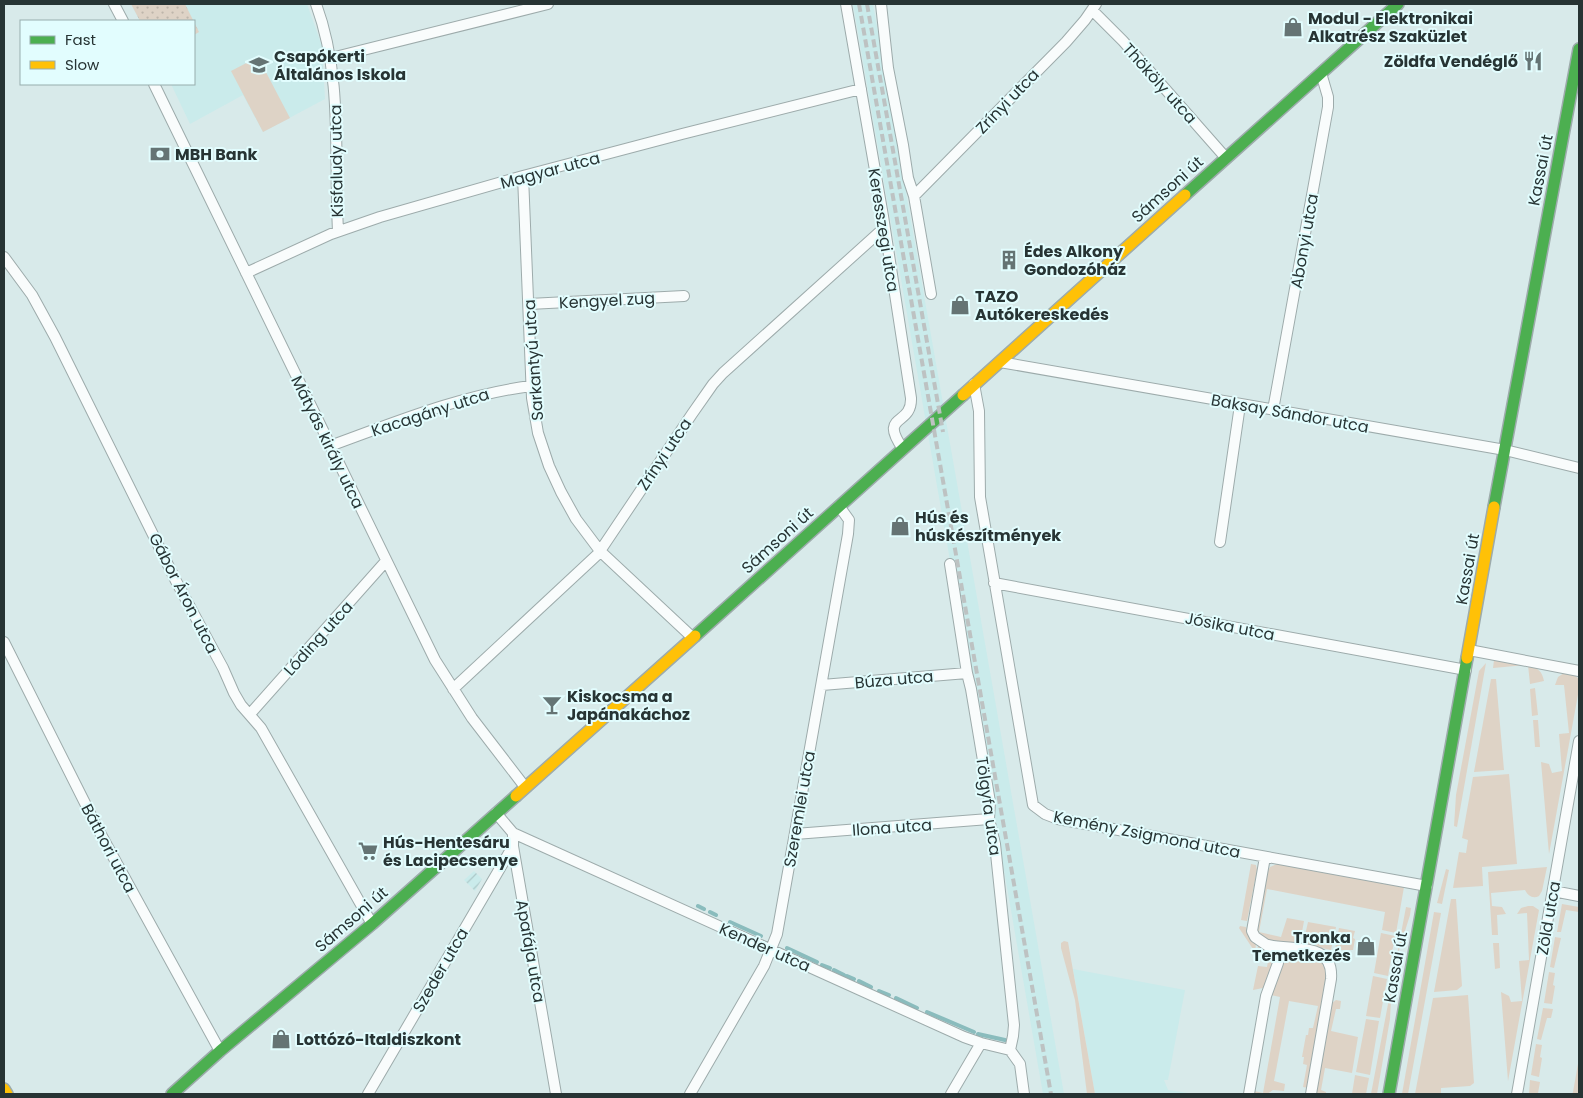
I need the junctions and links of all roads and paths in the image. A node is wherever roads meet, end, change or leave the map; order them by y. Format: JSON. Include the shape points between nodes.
{"nodes":[{"id":1,"x":114,"y":4,"type":"edge"},
{"id":2,"x":316,"y":4,"type":"edge"},
{"id":3,"x":548,"y":4,"type":"edge"},
{"id":4,"x":846,"y":4,"type":"edge"},
{"id":5,"x":881,"y":4,"type":"edge"},
{"id":6,"x":1398,"y":4,"type":"edge"},
{"id":7,"x":1094,"y":7,"type":"edge"},
{"id":8,"x":122,"y":20,"type":"edge"},
{"id":9,"x":1579,"y":55,"type":"edge"},
{"id":10,"x":331,"y":58,"type":"junction"},
{"id":11,"x":1321,"y":73,"type":"junction"},
{"id":12,"x":154,"y":85,"type":"edge"},
{"id":13,"x":862,"y":89,"type":"junction"},
{"id":14,"x":1226,"y":158,"type":"junction"},
{"id":15,"x":523,"y":176,"type":"junction"},
{"id":16,"x":914,"y":196,"type":"junction"},
{"id":17,"x":884,"y":228,"type":"junction"},
{"id":18,"x":338,"y":231,"type":"junction"},
{"id":19,"x":4,"y":256,"type":"edge"},
{"id":20,"x":246,"y":273,"type":"junction"},
{"id":21,"x":931,"y":294,"type":"dead end"},
{"id":22,"x":684,"y":296,"type":"dead end"},
{"id":23,"x":529,"y":304,"type":"junction"},
{"id":24,"x":1000,"y":362,"type":"junction"},
{"id":25,"x":974,"y":384,"type":"junction"},
{"id":26,"x":531,"y":386,"type":"junction"},
{"id":27,"x":1240,"y":405,"type":"junction"},
{"id":28,"x":1273,"y":410,"type":"junction"},
{"id":29,"x":330,"y":446,"type":"junction"},
{"id":30,"x":902,"y":449,"type":"junction"},
{"id":31,"x":1505,"y":450,"type":"junction"},
{"id":32,"x":1579,"y":468,"type":"edge"},
{"id":33,"x":839,"y":506,"type":"junction"},
{"id":34,"x":1220,"y":542,"type":"dead end"},
{"id":35,"x":600,"y":551,"type":"junction"},
{"id":36,"x":386,"y":561,"type":"junction"},
{"id":37,"x":950,"y":564,"type":"dead end"},
{"id":38,"x":994,"y":583,"type":"junction"},
{"id":39,"x":692,"y":638,"type":"junction"},
{"id":40,"x":4,"y":642,"type":"edge"},
{"id":41,"x":1469,"y":650,"type":"junction"},
{"id":42,"x":1466,"y":670,"type":"junction"},
{"id":43,"x":1579,"y":671,"type":"edge"},
{"id":44,"x":967,"y":672,"type":"junction"},
{"id":45,"x":822,"y":685,"type":"junction"},
{"id":46,"x":453,"y":689,"type":"junction"},
{"id":47,"x":250,"y":714,"type":"junction"},
{"id":48,"x":1579,"y":741,"type":"edge"},
{"id":49,"x":525,"y":787,"type":"junction"},
{"id":50,"x":496,"y":813,"type":"junction"},
{"id":51,"x":989,"y":819,"type":"junction"},
{"id":52,"x":513,"y":833,"type":"junction"},
{"id":53,"x":794,"y":834,"type":"junction"},
{"id":54,"x":512,"y":846,"type":"junction"},
{"id":55,"x":1265,"y":856,"type":"junction"},
{"id":56,"x":1427,"y":886,"type":"junction"},
{"id":57,"x":1553,"y":891,"type":"junction"},
{"id":58,"x":1579,"y":896,"type":"edge"},
{"id":59,"x":372,"y":924,"type":"junction"},
{"id":60,"x":1266,"y":944,"type":"junction"},
{"id":61,"x":772,"y":949,"type":"junction"},
{"id":62,"x":981,"y":1043,"type":"junction"},
{"id":63,"x":220,"y":1051,"type":"junction"},
{"id":64,"x":1013,"y":1054,"type":"junction"},
{"id":65,"x":4,"y":1088,"type":"edge"},
{"id":66,"x":7,"y":1094,"type":"edge"},
{"id":67,"x":172,"y":1094,"type":"edge"},
{"id":68,"x":368,"y":1094,"type":"edge"},
{"id":69,"x":556,"y":1094,"type":"edge"},
{"id":70,"x":690,"y":1094,"type":"edge"},
{"id":71,"x":952,"y":1094,"type":"edge"},
{"id":72,"x":1024,"y":1094,"type":"edge"},
{"id":73,"x":1249,"y":1094,"type":"edge"},
{"id":74,"x":1311,"y":1094,"type":"edge"},
{"id":75,"x":1389,"y":1094,"type":"edge"},
{"id":76,"x":1517,"y":1094,"type":"edge"}],
"edges":[{"from":1,"to":8,"type":"street"},
{"from":2,"to":10,"type":"street","name":"Kisfaludy utca"},
{"from":3,"to":10,"type":"street"},
{"from":4,"to":13,"type":"street","name":"Keresszegi utca"},
{"from":5,"to":16,"type":"street","name":"Keresszegi utca","via":[[888,68]]},
{"from":6,"to":11,"type":"main road","name":"Sámsoni út"},
{"from":7,"to":14,"type":"street","name":"Thököly utca"},
{"from":7,"to":16,"type":"street","name":"Zrínyi utca","via":[[1066,42]]},
{"from":9,"to":31,"type":"main road","name":"Kassai út"},
{"from":10,"to":18,"type":"street","name":"Kisfaludy utca"},
{"from":11,"to":14,"type":"main road","name":"Sámsoni út"},
{"from":11,"to":28,"type":"street","name":"Abonyi utca","via":[[1328,107]]},
{"from":12,"to":20,"type":"street","name":"Mátyás király utca"},
{"from":13,"to":15,"type":"street","name":"Magyar utca"},
{"from":13,"to":17,"type":"street","name":"Keresszegi utca"},
{"from":14,"to":24,"type":"main road","name":"Sámsoni út"},
{"from":15,"to":18,"type":"street","name":"Magyar utca"},
{"from":15,"to":23,"type":"street","name":"Sarkantyú utca"},
{"from":16,"to":21,"type":"street","name":"Keresszegi utca"},
{"from":17,"to":30,"type":"street","name":"Keresszegi utca","via":[[911,398],[909,410],[893,430]]},
{"from":17,"to":35,"type":"street","name":"Zrínyi utca","via":[[713,384]]},
{"from":18,"to":20,"type":"street","name":"Magyar utca"},
{"from":19,"to":47,"type":"street","name":"Gábor Áron utca","via":[[32,294],[55,336],[232,690]]},
{"from":20,"to":29,"type":"street","name":"Mátyás király utca"},
{"from":22,"to":23,"type":"street","name":"Kengyel zug"},
{"from":23,"to":26,"type":"street","name":"Sarkantyú utca"},
{"from":24,"to":25,"type":"main road","name":"Sámsoni út"},
{"from":24,"to":27,"type":"street","name":"Baksay Sándor utca"},
{"from":25,"to":30,"type":"main road","name":"Sámsoni út"},
{"from":25,"to":38,"type":"street","via":[[979,411],[979,488]]},
{"from":26,"to":29,"type":"street","name":"Kacagány utca","via":[[450,403]]},
{"from":26,"to":35,"type":"street","name":"Sarkantyú utca","via":[[536,424],[552,474],[576,519]]},
{"from":27,"to":28,"type":"street","name":"Baksay Sándor utca"},
{"from":27,"to":34,"type":"street"},
{"from":28,"to":31,"type":"street","name":"Baksay Sándor utca"},
{"from":29,"to":36,"type":"street","name":"Mátyás király utca"},
{"from":30,"to":33,"type":"main road","name":"Sámsoni út"},
{"from":31,"to":32,"type":"street","name":"Baksay Sándor utca"},
{"from":31,"to":41,"type":"main road","name":"Kassai út"},
{"from":33,"to":39,"type":"main road","name":"Sámsoni út"},
{"from":33,"to":45,"type":"street","name":"Szeremlei utca","via":[[848,518],[849,529]]},
{"from":35,"to":39,"type":"street","name":"Sarkantyú utca"},
{"from":35,"to":46,"type":"street","name":"Zrínyi utca"},
{"from":36,"to":46,"type":"street","name":"Mátyás király utca","via":[[424,639]]},
{"from":36,"to":47,"type":"street","name":"Lóding utca"},
{"from":37,"to":44,"type":"street","name":"Tölgyfa utca"},
{"from":38,"to":42,"type":"street","name":"Jósika utca"},
{"from":38,"to":55,"type":"street","name":"Kemény Zsigmond utca","via":[[1033,805],[1054,818]]},
{"from":39,"to":49,"type":"main road","name":"Sámsoni út"},
{"from":40,"to":63,"type":"street","name":"Báthori utca","via":[[99,830]]},
{"from":41,"to":42,"type":"main road","name":"Kassai út"},
{"from":41,"to":43,"type":"street"},
{"from":42,"to":56,"type":"main road","name":"Kassai út"},
{"from":44,"to":45,"type":"street","name":"Búza utca"},
{"from":44,"to":51,"type":"street","name":"Tölgyfa utca","via":[[990,802]]},
{"from":45,"to":53,"type":"street","name":"Szeremlei utca"},
{"from":46,"to":49,"type":"street","name":"Mátyás király utca"},
{"from":47,"to":59,"type":"street","name":"Gábor Áron utca"},
{"from":48,"to":57,"type":"street","name":"Zöld utca"},
{"from":49,"to":50,"type":"main road","name":"Sámsoni út"},
{"from":50,"to":52,"type":"street"},
{"from":50,"to":59,"type":"main road","name":"Sámsoni út"},
{"from":51,"to":53,"type":"street","name":"Ilona utca"},
{"from":51,"to":64,"type":"street","name":"Tölgyfa utca","via":[[995,844],[1013,1010]]},
{"from":52,"to":54,"type":"street","name":"Apafája utca"},
{"from":52,"to":61,"type":"street","name":"Kender utca"},
{"from":53,"to":61,"type":"street","name":"Szeremlei utca"},
{"from":54,"to":68,"type":"street","name":"Szeder utca"},
{"from":54,"to":69,"type":"street","name":"Apafája utca"},
{"from":55,"to":56,"type":"street","name":"Kemény Zsigmond utca"},
{"from":55,"to":60,"type":"street","via":[[1251,928],[1255,937]]},
{"from":56,"to":75,"type":"main road","name":"Kassai út"},
{"from":57,"to":58,"type":"street"},
{"from":57,"to":76,"type":"street","name":"Zöld utca"},
{"from":59,"to":63,"type":"main road","name":"Sámsoni út"},
{"from":60,"to":73,"type":"street","via":[[1275,952],[1278,962],[1266,996]]},
{"from":60,"to":74,"type":"street","via":[[1316,952],[1330,966],[1331,979]]},
{"from":61,"to":62,"type":"street","name":"Kender utca"},
{"from":61,"to":70,"type":"street","name":"Szeremlei utca"},
{"from":62,"to":64,"type":"street","name":"Kender utca"},
{"from":62,"to":71,"type":"street"},
{"from":63,"to":67,"type":"main road","name":"Sámsoni út"},
{"from":64,"to":72,"type":"street","name":"Tölgyfa utca","via":[[1022,1072]]},
{"from":65,"to":66,"type":"main road"}]}
